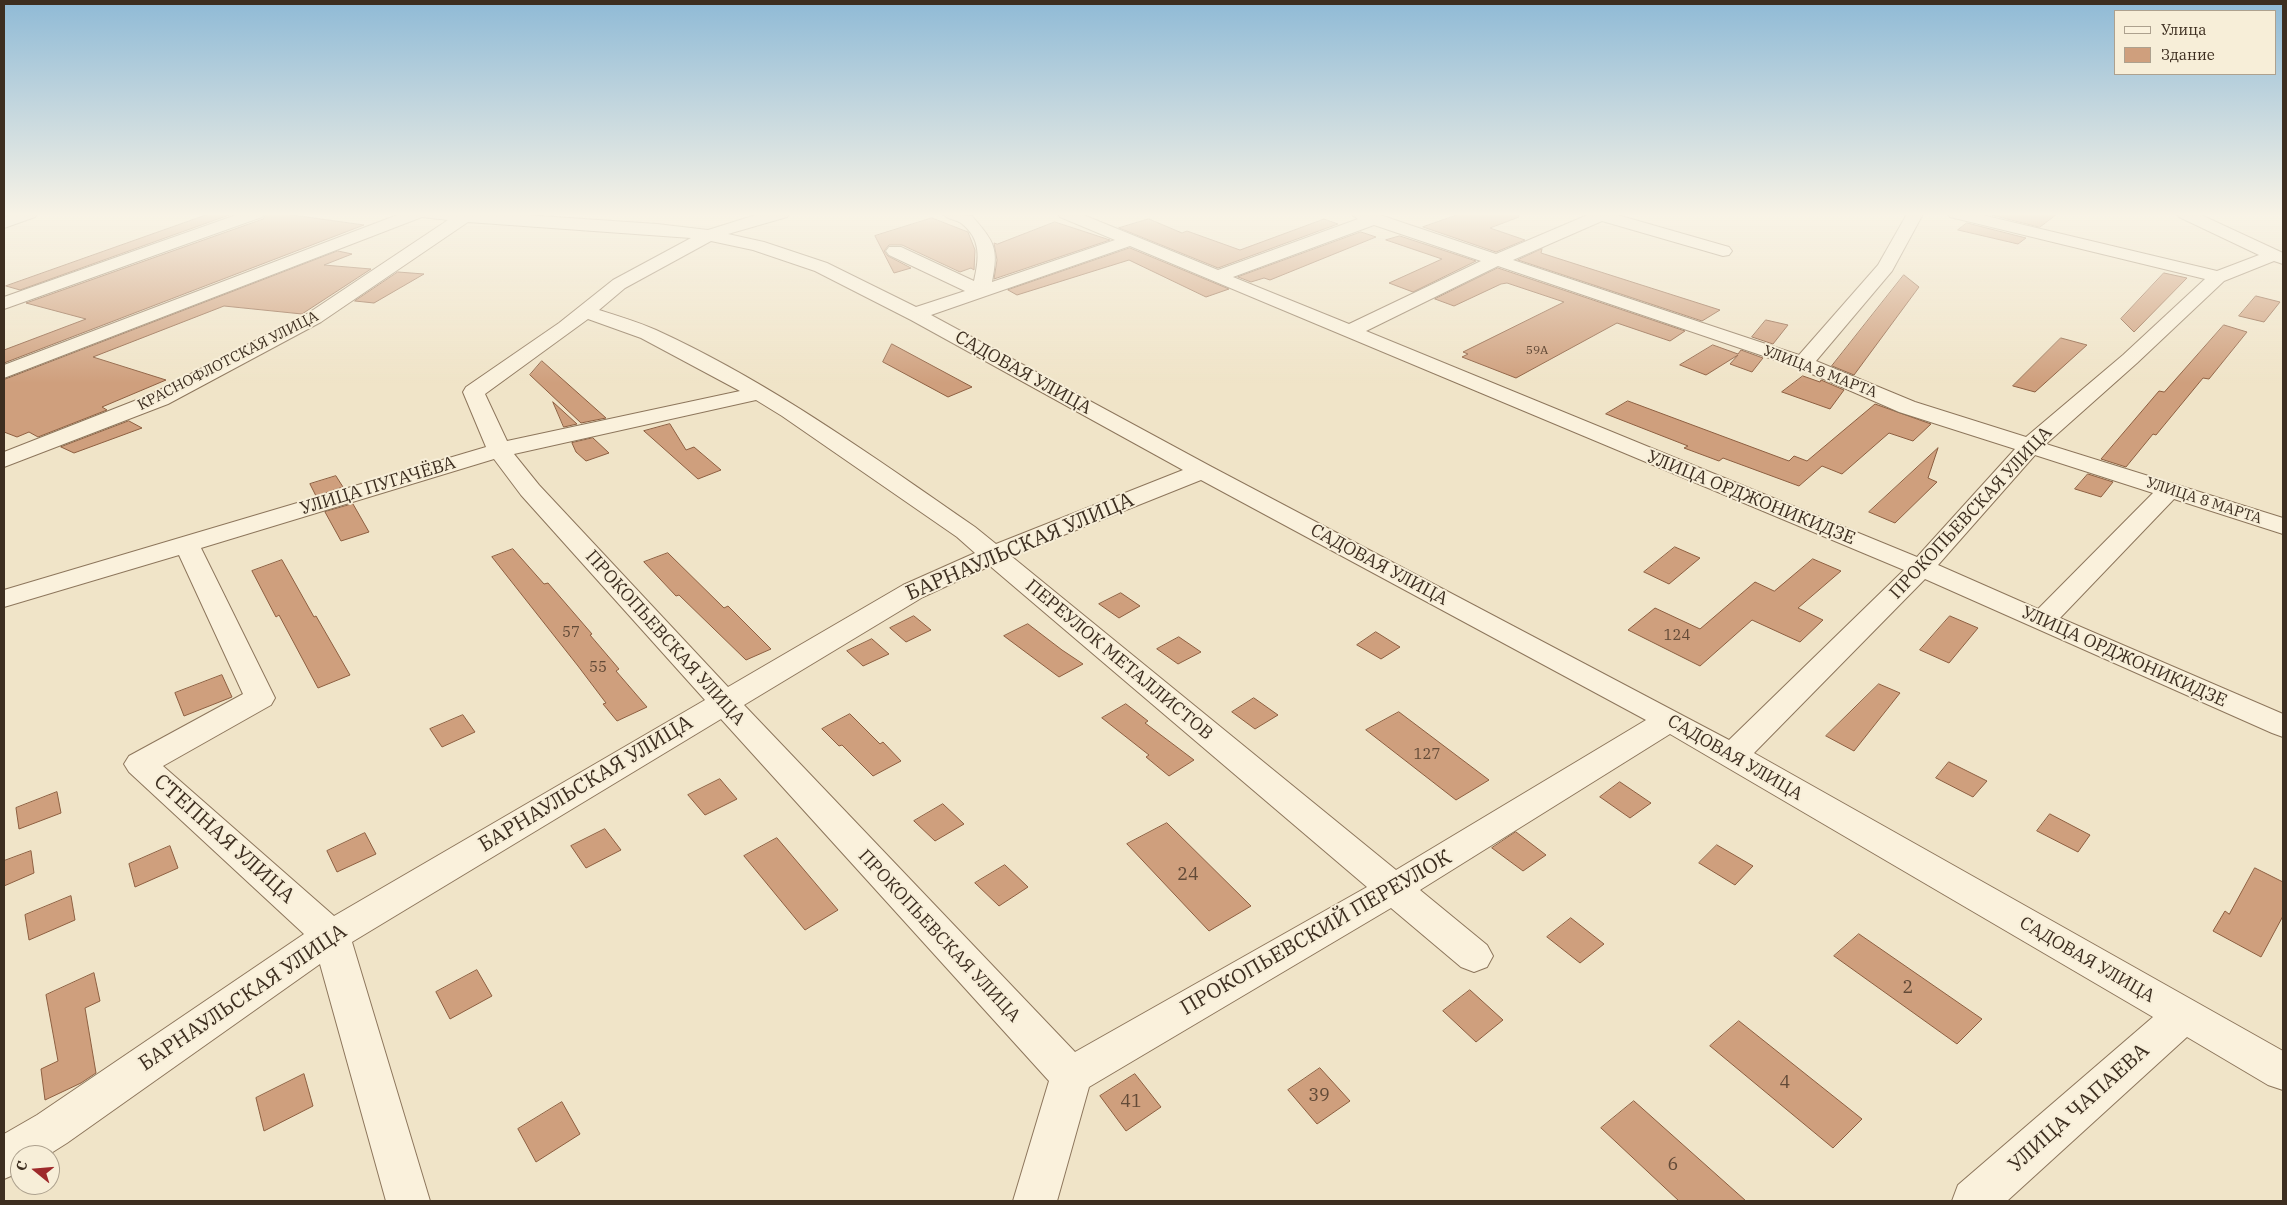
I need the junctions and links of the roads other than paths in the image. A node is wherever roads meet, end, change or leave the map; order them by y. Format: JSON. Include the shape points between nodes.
{"nodes":[{"id":1,"x":97,"y":270,"type":"edge"},
{"id":2,"x":269,"y":270,"type":"edge"},
{"id":3,"x":385,"y":270,"type":"edge"},
{"id":4,"x":644,"y":270,"type":"edge"},
{"id":5,"x":827,"y":270,"type":"edge"},
{"id":6,"x":936,"y":270,"type":"edge"},
{"id":7,"x":985,"y":270,"type":"edge"},
{"id":8,"x":1042,"y":270,"type":"edge"},
{"id":9,"x":1200,"y":270,"type":"edge"},
{"id":10,"x":1233,"y":270,"type":"edge"},
{"id":11,"x":1476,"y":270,"type":"edge"},
{"id":12,"x":1527,"y":270,"type":"edge"},
{"id":13,"x":1883,"y":270,"type":"edge"},
{"id":14,"x":2190,"y":270,"type":"edge"},
{"id":15,"x":2239,"y":270,"type":"edge"},
{"id":16,"x":1216,"y":277,"type":"junction"},
{"id":17,"x":2218,"y":277,"type":"junction"},
{"id":18,"x":981,"y":291,"type":"junction"},
{"id":19,"x":4,"y":303,"type":"edge"},
{"id":20,"x":585,"y":311,"type":"junction"},
{"id":21,"x":915,"y":314,"type":"junction"},
{"id":22,"x":1348,"y":332,"type":"junction"},
{"id":23,"x":1803,"y":363,"type":"junction"},
{"id":24,"x":4,"y":372,"type":"edge"},
{"id":25,"x":758,"y":392,"type":"junction"},
{"id":26,"x":2030,"y":446,"type":"junction"},
{"id":27,"x":499,"y":450,"type":"junction"},
{"id":28,"x":4,"y":460,"type":"edge"},
{"id":29,"x":1202,"y":471,"type":"junction"},
{"id":30,"x":2170,"y":489,"type":"junction"},
{"id":31,"x":2283,"y":526,"type":"edge"},
{"id":32,"x":186,"y":543,"type":"junction"},
{"id":33,"x":994,"y":554,"type":"junction"},
{"id":34,"x":1921,"y":568,"type":"junction"},
{"id":35,"x":4,"y":600,"type":"edge"},
{"id":36,"x":2042,"y":621,"type":"junction"},
{"id":37,"x":723,"y":702,"type":"junction"},
{"id":38,"x":1670,"y":720,"type":"junction"},
{"id":39,"x":2283,"y":726,"type":"edge"},
{"id":40,"x":1732,"y":756,"type":"junction"},
{"id":41,"x":1393,"y":889,"type":"junction"},
{"id":42,"x":331,"y":936,"type":"junction"},
{"id":43,"x":1474,"y":956,"type":"dead end"},
{"id":44,"x":2184,"y":1015,"type":"junction"},
{"id":45,"x":2282,"y":1068,"type":"edge"},
{"id":46,"x":1071,"y":1076,"type":"junction"},
{"id":47,"x":4,"y":1158,"type":"edge"},
{"id":48,"x":408,"y":1201,"type":"edge"},
{"id":49,"x":1035,"y":1201,"type":"edge"},
{"id":50,"x":1974,"y":1201,"type":"edge"}],
"edges":[{"from":1,"to":19,"type":"street"},
{"from":2,"to":24,"type":"street"},
{"from":3,"to":28,"type":"street","name":"КРАСНОФЛОТСКАЯ УЛИЦА","via":[[314,318],[160,399]]},
{"from":4,"to":20,"type":"street","name":"ПРОКОПЬЕВСКАЯ УЛИЦА","via":[[618,284]]},
{"from":5,"to":21,"type":"street","name":"САДОВАЯ УЛИЦА"},
{"from":6,"to":18,"type":"street"},
{"from":7,"to":18,"type":"street"},
{"from":8,"to":18,"type":"street"},
{"from":9,"to":16,"type":"street","name":"УЛИЦА ОРДЖОНИКИДЗЕ"},
{"from":10,"to":16,"type":"street"},
{"from":11,"to":22,"type":"street"},
{"from":12,"to":23,"type":"street","name":"УЛИЦА 8 МАРТА"},
{"from":13,"to":23,"type":"street"},
{"from":14,"to":17,"type":"street"},
{"from":15,"to":17,"type":"street","name":"ПРОКОПЬЕВСКАЯ УЛИЦА"},
{"from":16,"to":22,"type":"street","name":"УЛИЦА ОРДЖОНИКИДЗЕ"},
{"from":17,"to":26,"type":"street","name":"ПРОКОПЬЕВСКАЯ УЛИЦА"},
{"from":18,"to":21,"type":"street"},
{"from":20,"to":25,"type":"street","name":"ПЕРЕУЛОК МЕТАЛЛИСТОВ","via":[[648,334]]},
{"from":20,"to":27,"type":"street","name":"ПРОКОПЬЕВСКАЯ УЛИЦА","via":[[474,392]]},
{"from":21,"to":29,"type":"street","name":"САДОВАЯ УЛИЦА"},
{"from":22,"to":34,"type":"street","name":"УЛИЦА ОРДЖОНИКИДЗЕ"},
{"from":23,"to":26,"type":"street","name":"УЛИЦА 8 МАРТА","via":[[1907,406]]},
{"from":25,"to":27,"type":"street","name":"УЛИЦА ПУГАЧЁВА"},
{"from":25,"to":33,"type":"street","name":"ПЕРЕУЛОК МЕТАЛЛИСТОВ"},
{"from":26,"to":30,"type":"street","name":"УЛИЦА 8 МАРТА"},
{"from":26,"to":34,"type":"street","name":"ПРОКОПЬЕВСКАЯ УЛИЦА"},
{"from":27,"to":32,"type":"street","name":"УЛИЦА ПУГАЧЁВА"},
{"from":27,"to":37,"type":"street","name":"ПРОКОПЬЕВСКАЯ УЛИЦА","via":[[530,490]]},
{"from":29,"to":33,"type":"street","name":"БАРНАУЛЬСКАЯ УЛИЦА"},
{"from":29,"to":38,"type":"street","name":"САДОВАЯ УЛИЦА"},
{"from":30,"to":31,"type":"street","name":"УЛИЦА 8 МАРТА"},
{"from":30,"to":36,"type":"street"},
{"from":32,"to":35,"type":"street","name":"УЛИЦА ПУГАЧЁВА"},
{"from":32,"to":42,"type":"street","name":"СТЕПНАЯ УЛИЦА","via":[[260,698],[140,764]]},
{"from":33,"to":37,"type":"street","name":"БАРНАУЛЬСКАЯ УЛИЦА","via":[[913,591]]},
{"from":33,"to":41,"type":"street","name":"ПЕРЕУЛОК МЕТАЛЛИСТОВ"},
{"from":34,"to":36,"type":"street","name":"УЛИЦА ОРДЖОНИКИДЗЕ"},
{"from":34,"to":40,"type":"street","name":"ПРОКОПЬЕВСКАЯ УЛИЦА"},
{"from":36,"to":39,"type":"street","name":"УЛИЦА ОРДЖОНИКИДЗЕ"},
{"from":37,"to":42,"type":"street","name":"БАРНАУЛЬСКАЯ УЛИЦА"},
{"from":37,"to":46,"type":"street","name":"ПРОКОПЬЕВСКАЯ УЛИЦА"},
{"from":38,"to":40,"type":"street","name":"САДОВАЯ УЛИЦА"},
{"from":38,"to":41,"type":"street","name":"ПРОКОПЬЕВСКИЙ ПЕРЕУЛОК"},
{"from":40,"to":44,"type":"street","name":"САДОВАЯ УЛИЦА"},
{"from":41,"to":43,"type":"street","name":"ПЕРЕУЛОК МЕТАЛЛИСТОВ"},
{"from":41,"to":46,"type":"street","name":"ПРОКОПЬЕВСКИЙ ПЕРЕУЛОК"},
{"from":42,"to":47,"type":"street","name":"БАРНАУЛЬСКАЯ УЛИЦА","via":[[52,1129]]},
{"from":42,"to":48,"type":"street"},
{"from":44,"to":45,"type":"street","name":"САДОВАЯ УЛИЦА"},
{"from":44,"to":50,"type":"street","name":"УЛИЦА ЧАПАЕВА"},
{"from":46,"to":49,"type":"street"}]}
